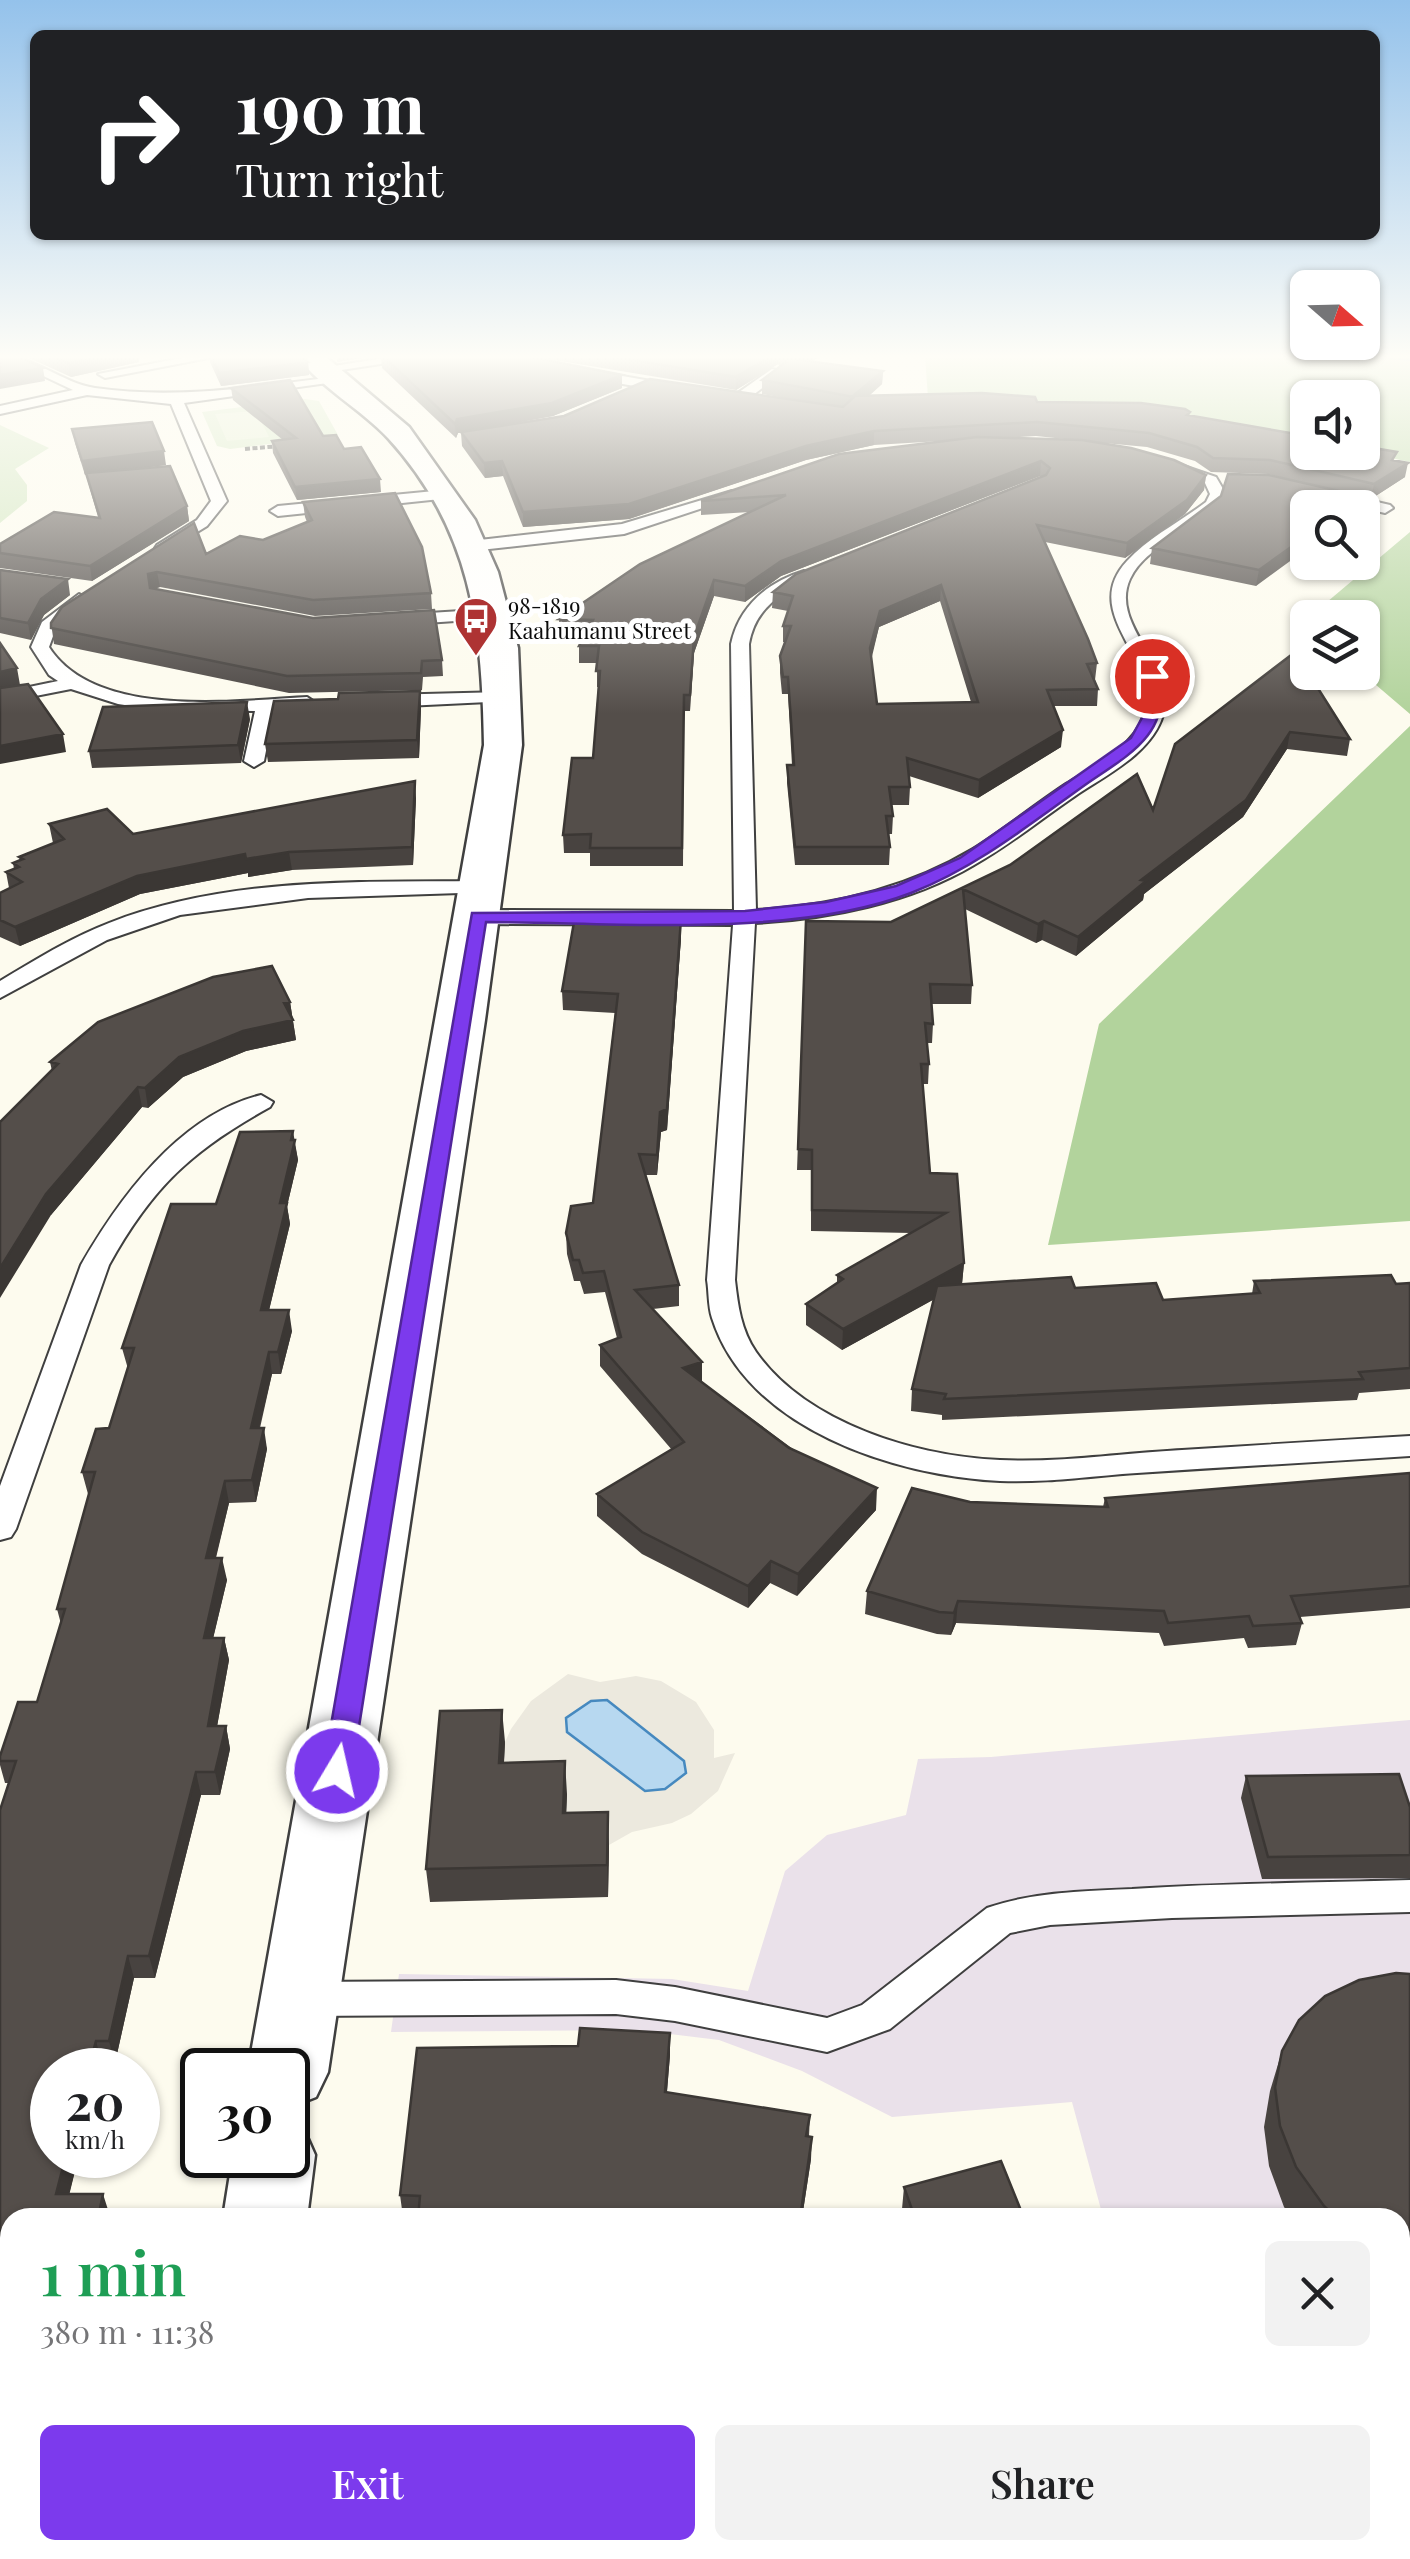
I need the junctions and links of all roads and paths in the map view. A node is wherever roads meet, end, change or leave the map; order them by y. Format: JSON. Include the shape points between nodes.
{"nodes":[{"id":1,"x":207,"y":475,"type":"edge"},
{"id":2,"x":430,"y":475,"type":"edge"},
{"id":3,"x":1204,"y":475,"type":"edge"},
{"id":4,"x":761,"y":486,"type":"edge"},
{"id":5,"x":445,"y":495,"type":"junction"},
{"id":6,"x":1380,"y":507,"type":"edge"},
{"id":7,"x":1385,"y":508,"type":"dead end"},
{"id":8,"x":278,"y":511,"type":"dead end"},
{"id":9,"x":472,"y":546,"type":"junction"},
{"id":10,"x":142,"y":561,"type":"edge"},
{"id":11,"x":833,"y":563,"type":"edge"},
{"id":12,"x":56,"y":584,"type":"edge"},
{"id":13,"x":493,"y":614,"type":"junction"},
{"id":14,"x":374,"y":621,"type":"edge"},
{"id":15,"x":74,"y":683,"type":"junction"},
{"id":16,"x":503,"y":697,"type":"junction"},
{"id":17,"x":0,"y":698,"type":"edge"},
{"id":18,"x":364,"y":701,"type":"edge"},
{"id":19,"x":324,"y":702,"type":"edge"},
{"id":20,"x":266,"y":704,"type":"junction"},
{"id":21,"x":254,"y":761,"type":"dead end"},
{"id":22,"x":481,"y":902,"type":"junction"},
{"id":23,"x":745,"y":916,"type":"junction"},
{"id":24,"x":0,"y":991,"type":"edge"},
{"id":25,"x":261,"y":1102,"type":"dead end"},
{"id":26,"x":1410,"y":1446,"type":"edge"},
{"id":27,"x":0,"y":1529,"type":"edge"},
{"id":28,"x":1410,"y":1896,"type":"edge"},
{"id":29,"x":299,"y":1999,"type":"junction"},
{"id":30,"x":292,"y":2048,"type":"edge"},
{"id":31,"x":270,"y":2178,"type":"edge"},
{"id":32,"x":266,"y":2208,"type":"edge"}],
"edges":[{"from":1,"to":10,"type":"lane","via":[[216,509]]},
{"from":2,"to":5,"type":"street"},
{"from":3,"to":23,"type":"lane","via":[[1218,480],[1212,505],[1135,564],[1118,588],[1123,619],[1158,692],[1138,740],[999,840],[932,879],[865,900]]},
{"from":4,"to":9,"type":"lane","via":[[624,529]]},
{"from":5,"to":8,"type":"lane"},
{"from":5,"to":9,"type":"street"},
{"from":6,"to":7,"type":"lane"},
{"from":9,"to":13,"type":"street"},
{"from":11,"to":23,"type":"lane","via":[[772,592],[742,629]]},
{"from":12,"to":15,"type":"lane","via":[[94,590],[56,616],[40,638],[42,656]]},
{"from":13,"to":14,"type":"lane"},
{"from":13,"to":16,"type":"street"},
{"from":15,"to":17,"type":"lane"},
{"from":15,"to":20,"type":"lane","via":[[168,705]]},
{"from":16,"to":18,"type":"lane"},
{"from":16,"to":22,"type":"street","via":[[500,783]]},
{"from":19,"to":20,"type":"lane"},
{"from":20,"to":21,"type":"lane"},
{"from":22,"to":23,"type":"lane"},
{"from":22,"to":24,"type":"lane","via":[[281,896],[168,912],[78,945]]},
{"from":22,"to":29,"type":"street"},
{"from":23,"to":26,"type":"lane","via":[[721,1280],[727,1320],[751,1364],[774,1387],[835,1429],[877,1448],[962,1468]]},
{"from":25,"to":27,"type":"lane","via":[[192,1138],[120,1220],[95,1266]]},
{"from":28,"to":29,"type":"lane","via":[[1172,1902],[1050,1909],[1000,1919],[876,2017],[827,2035],[616,1997]]},
{"from":29,"to":30,"type":"street"},
{"from":31,"to":32,"type":"street"}]}
